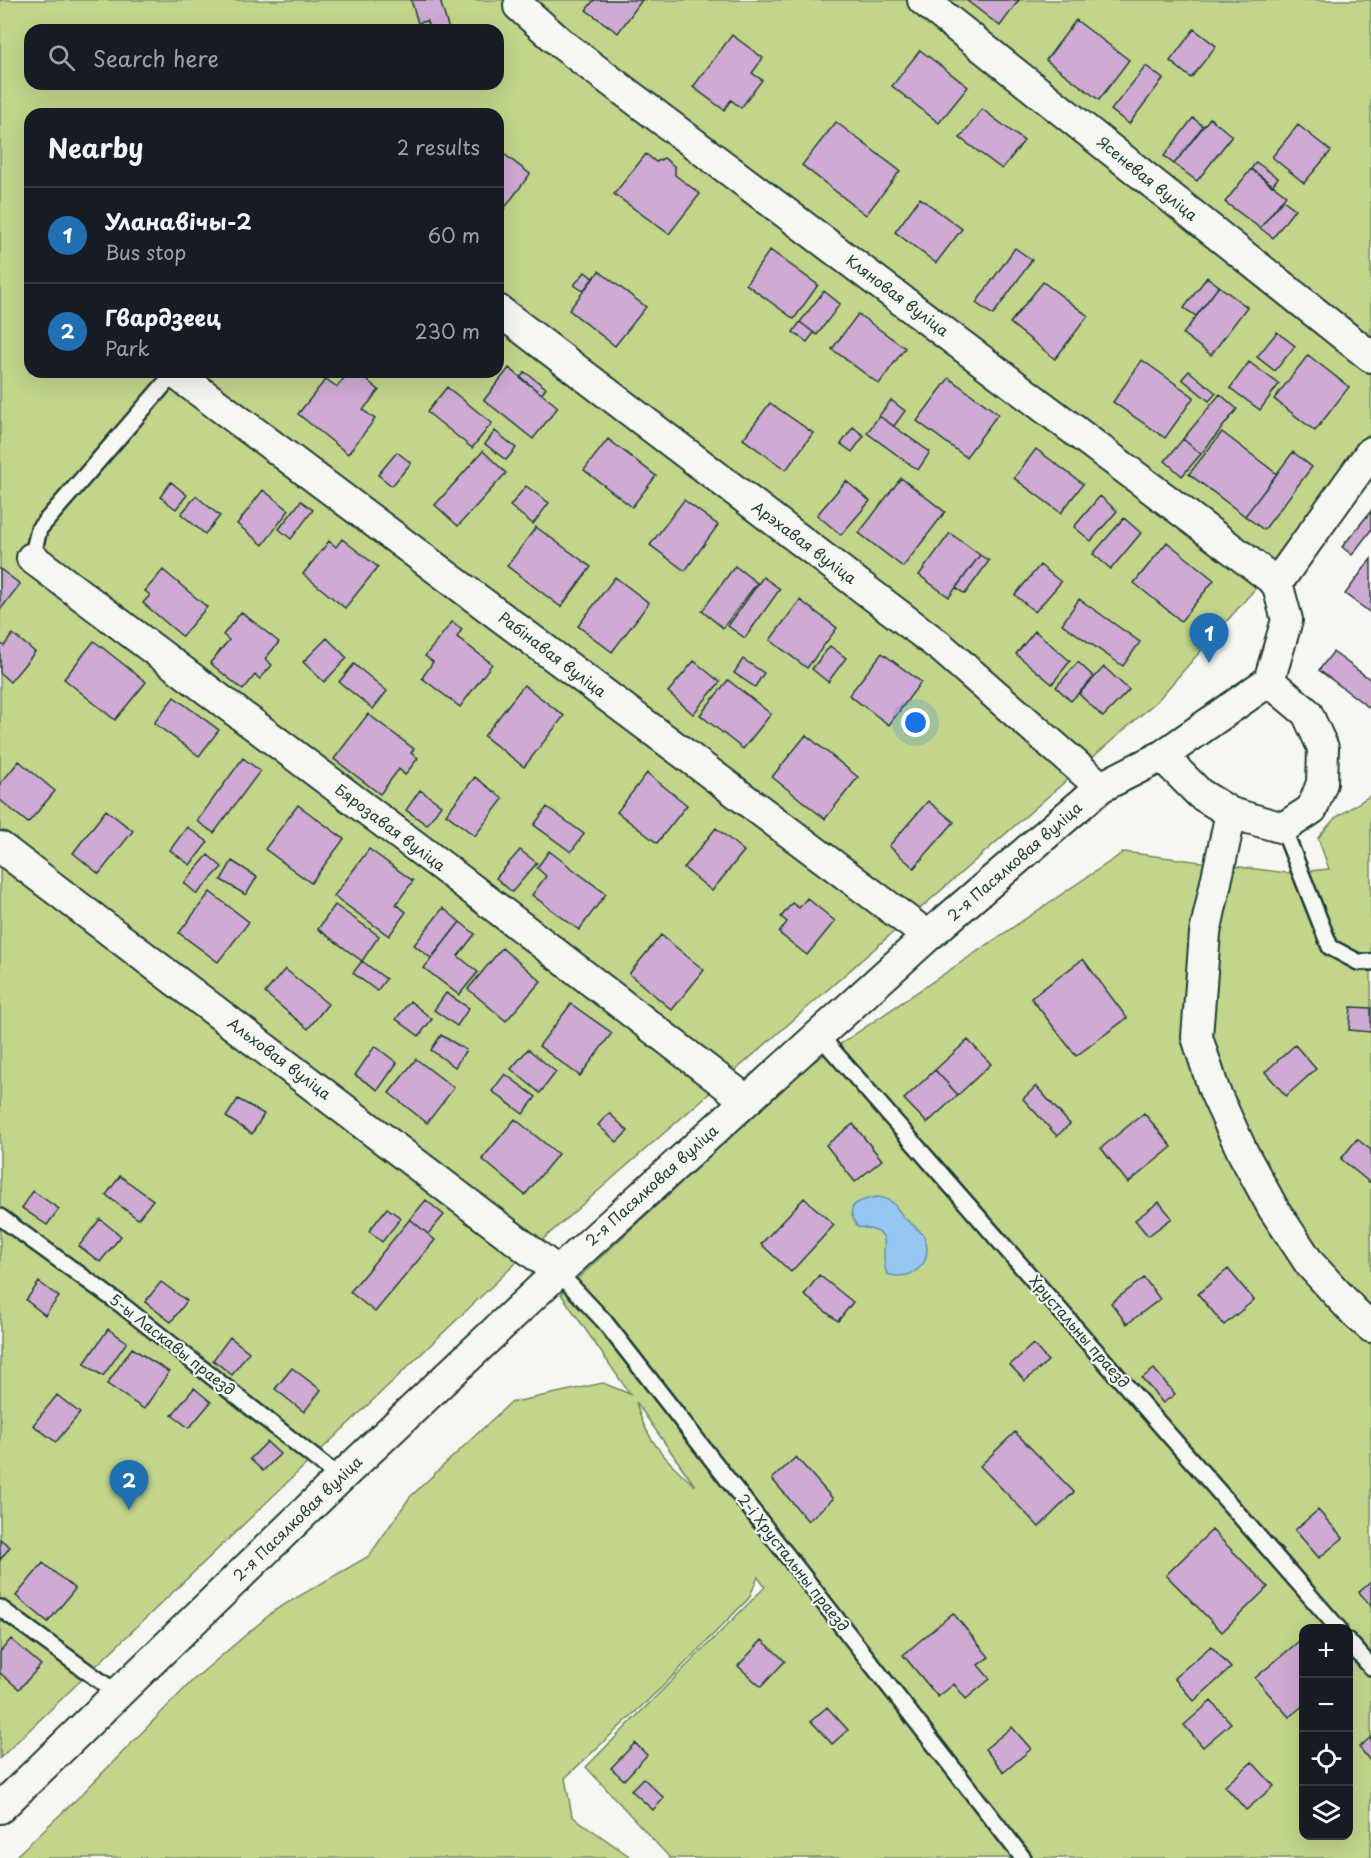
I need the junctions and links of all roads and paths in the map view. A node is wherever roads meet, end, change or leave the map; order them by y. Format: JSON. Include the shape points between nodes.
{"nodes":[{"id":1,"x":923,"y":0,"type":"edge"},
{"id":2,"x":517,"y":3,"type":"edge"},
{"id":3,"x":504,"y":315,"type":"edge"},
{"id":4,"x":1371,"y":357,"type":"edge"},
{"id":5,"x":170,"y":378,"type":"edge"},
{"id":6,"x":183,"y":378,"type":"edge"},
{"id":7,"x":1371,"y":452,"type":"edge"},
{"id":8,"x":32,"y":558,"type":"joint"},
{"id":9,"x":1277,"y":583,"type":"junction"},
{"id":10,"x":1269,"y":681,"type":"junction"},
{"id":11,"x":1162,"y":756,"type":"junction"},
{"id":12,"x":1101,"y":787,"type":"junction"},
{"id":13,"x":1231,"y":813,"type":"junction"},
{"id":14,"x":1283,"y":828,"type":"junction"},
{"id":15,"x":0,"y":848,"type":"edge"},
{"id":16,"x":928,"y":936,"type":"junction"},
{"id":17,"x":1371,"y":962,"type":"edge"},
{"id":18,"x":820,"y":1036,"type":"junction"},
{"id":19,"x":746,"y":1100,"type":"junction"},
{"id":20,"x":0,"y":1217,"type":"edge"},
{"id":21,"x":558,"y":1272,"type":"junction"},
{"id":22,"x":1371,"y":1327,"type":"edge"},
{"id":23,"x":340,"y":1478,"type":"junction"},
{"id":24,"x":0,"y":1608,"type":"edge"},
{"id":25,"x":1334,"y":1624,"type":"edge"},
{"id":26,"x":1353,"y":1647,"type":"edge"},
{"id":27,"x":1371,"y":1667,"type":"edge"},
{"id":28,"x":118,"y":1694,"type":"junction"},
{"id":29,"x":0,"y":1808,"type":"edge"},
{"id":30,"x":1023,"y":1858,"type":"edge"}],
"edges":[{"from":1,"to":4,"type":"street","name":"Ясеневая вуліца"},
{"from":2,"to":9,"type":"street","name":"Кляновая вуліца","via":[[572,52]]},
{"from":3,"to":12,"type":"street","name":"Арэхавая вуліца","via":[[942,648]]},
{"from":5,"to":8,"type":"lane","via":[[39,529]]},
{"from":6,"to":16,"type":"street","name":"Рабінавая вуліца"},
{"from":7,"to":9,"type":"street"},
{"from":8,"to":19,"type":"street","name":"Бярозавая вуліца"},
{"from":9,"to":10,"type":"street","via":[[1287,620]]},
{"from":10,"to":11,"type":"street","name":"2-я Пасялковая вуліца"},
{"from":10,"to":14,"type":"street","via":[[1307,713],[1323,748],[1322,783],[1312,809]]},
{"from":11,"to":12,"type":"street","name":"2-я Пасялковая вуліца"},
{"from":11,"to":13,"type":"street","via":[[1200,794]]},
{"from":12,"to":16,"type":"street","name":"2-я Пасялковая вуліца"},
{"from":13,"to":14,"type":"street"},
{"from":13,"to":22,"type":"street","via":[[1205,933],[1197,1037],[1214,1090],[1273,1208],[1310,1264]]},
{"from":14,"to":17,"type":"lane","via":[[1330,947],[1358,962]]},
{"from":15,"to":21,"type":"street","name":"Альховая вуліца"},
{"from":16,"to":18,"type":"street","name":"2-я Пасялковая вуліца"},
{"from":18,"to":19,"type":"street","name":"2-я Пасялковая вуліца"},
{"from":18,"to":25,"type":"lane","name":"Хрустальны праезд"},
{"from":19,"to":21,"type":"street","name":"2-я Пасялковая вуліца"},
{"from":20,"to":23,"type":"lane","name":"5-ы Ласкавы праезд","via":[[123,1306]]},
{"from":21,"to":23,"type":"street","name":"2-я Пасялковая вуліца"},
{"from":21,"to":30,"type":"lane","name":"2-і Хрустальны праезд","via":[[604,1322]]},
{"from":23,"to":28,"type":"street","name":"2-я Пасялковая вуліца"},
{"from":24,"to":28,"type":"lane"},
{"from":26,"to":27,"type":"lane"},
{"from":28,"to":29,"type":"street","name":"2-я Пасялковая вуліца"}]}
